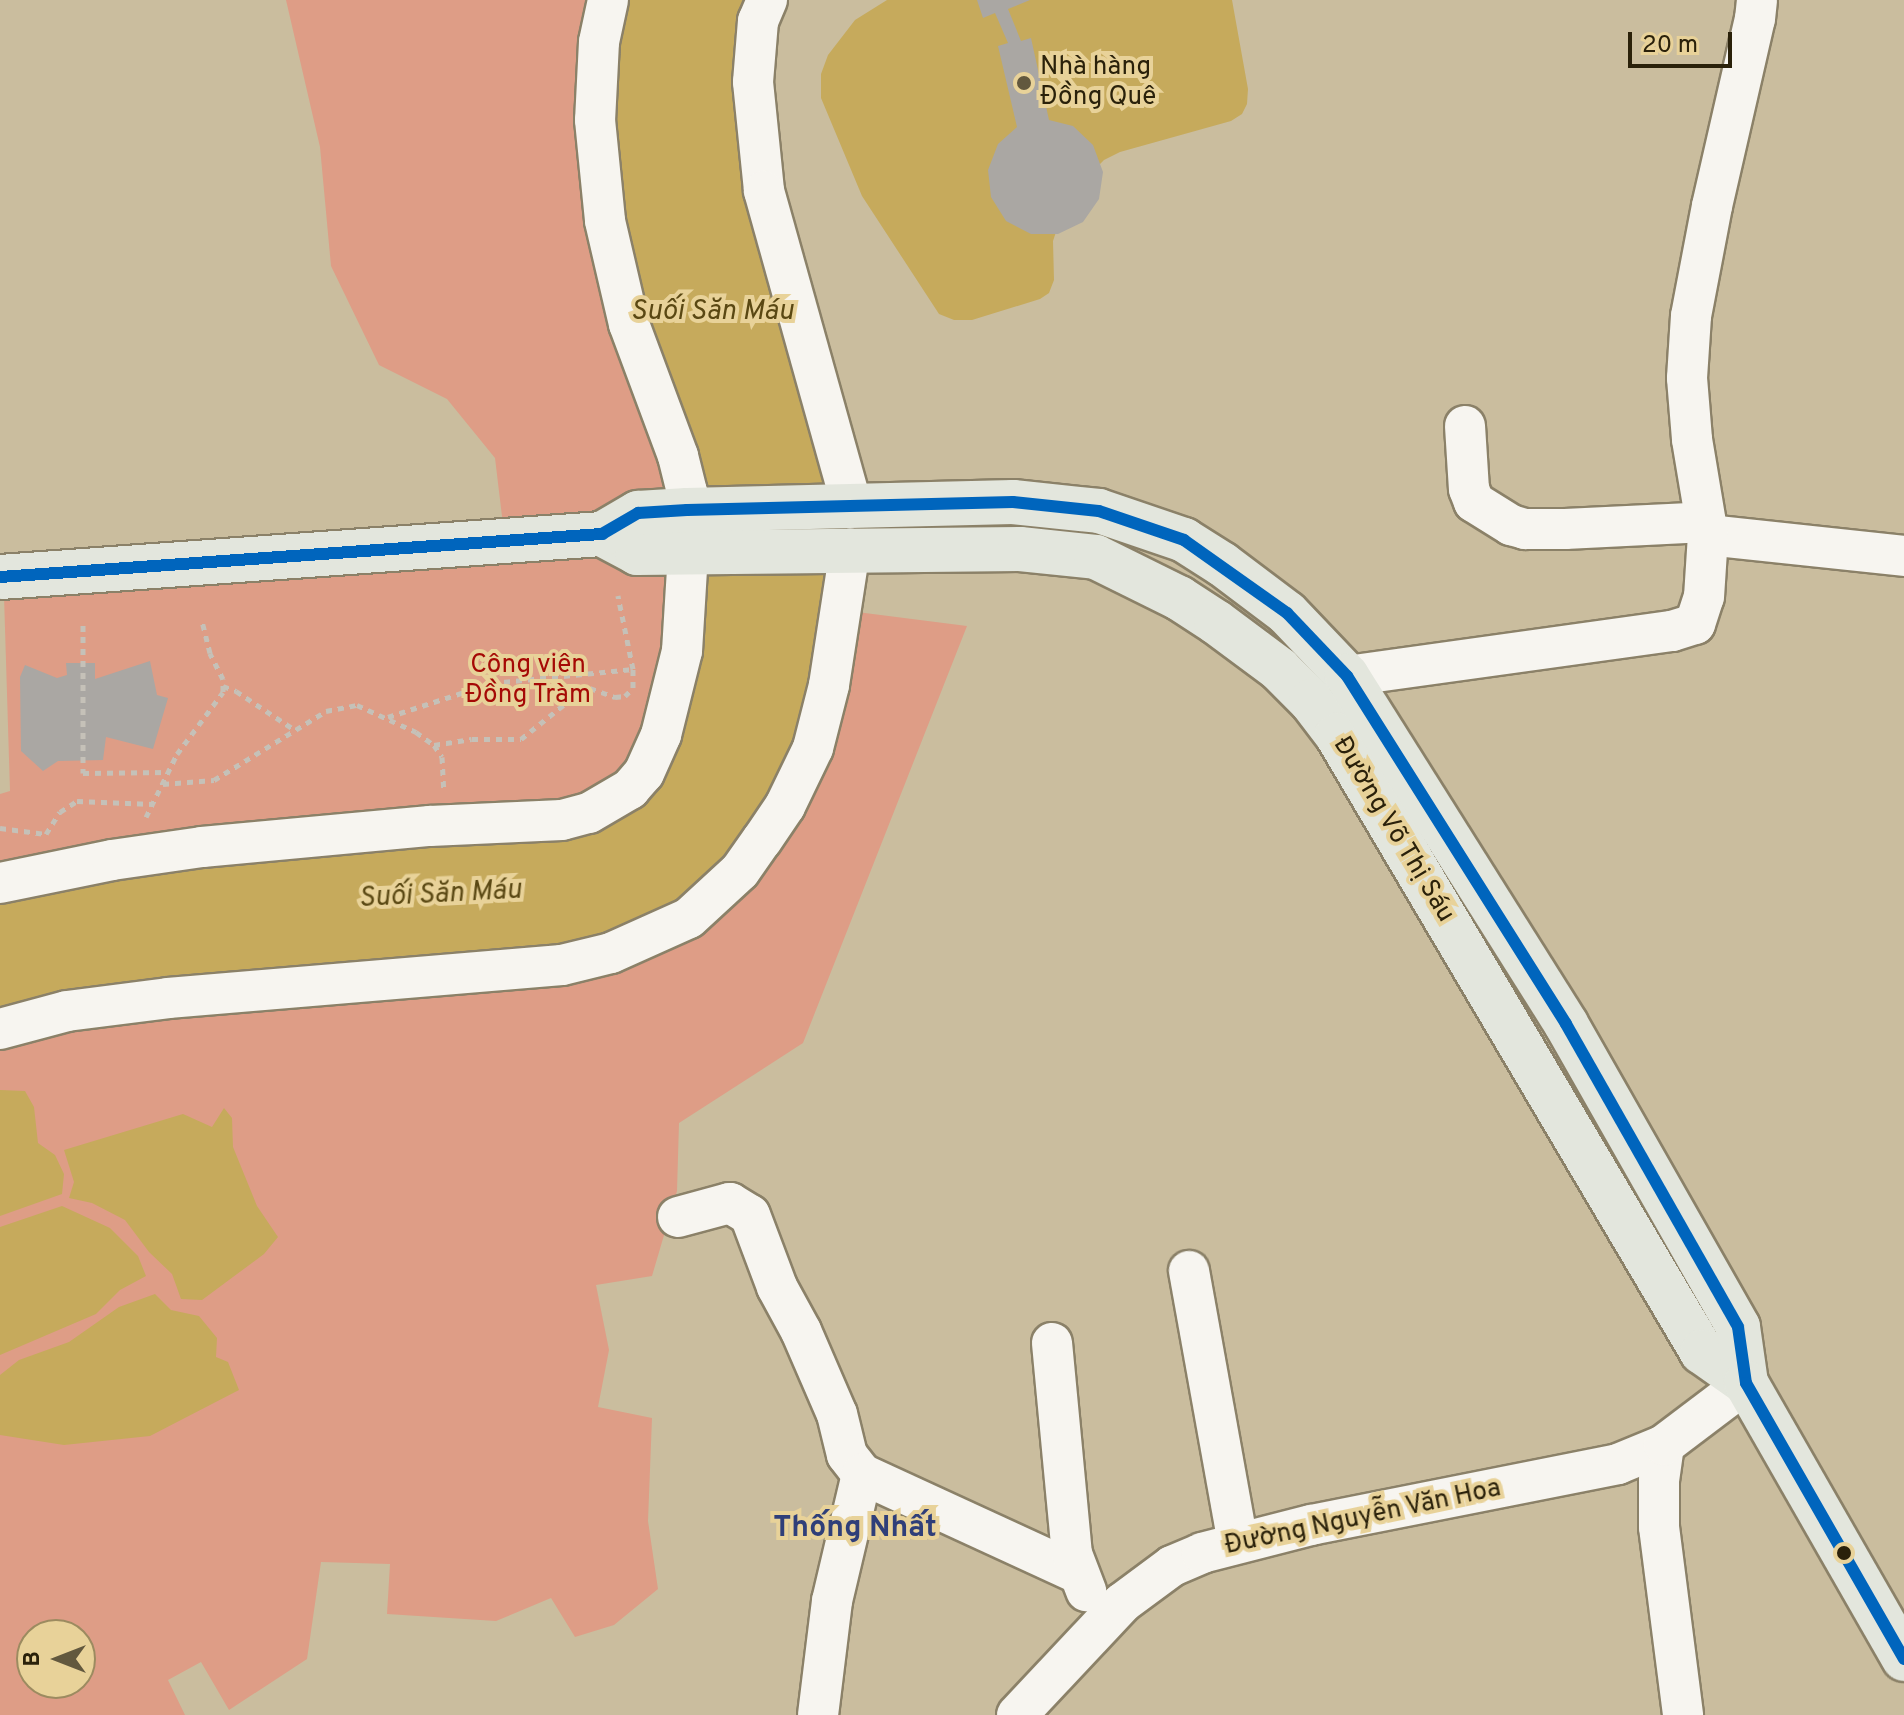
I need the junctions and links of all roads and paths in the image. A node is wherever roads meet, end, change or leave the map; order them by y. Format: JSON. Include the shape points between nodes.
{"nodes":[{"id":1,"x":608,"y":0,"type":"edge"},
{"id":2,"x":767,"y":0,"type":"edge"},
{"id":3,"x":1757,"y":0,"type":"edge"},
{"id":4,"x":1465,"y":426,"type":"dead end"},
{"id":5,"x":852,"y":506,"type":"junction"},
{"id":6,"x":687,"y":510,"type":"junction"},
{"id":7,"x":1707,"y":528,"type":"junction"},
{"id":8,"x":602,"y":534,"type":"junction"},
{"id":9,"x":850,"y":549,"type":"junction"},
{"id":10,"x":688,"y":553,"type":"junction"},
{"id":11,"x":1904,"y":556,"type":"edge"},
{"id":12,"x":0,"y":577,"type":"edge"},
{"id":13,"x":618,"y":596,"type":"dead end"},
{"id":14,"x":202,"y":620,"type":"dead end"},
{"id":15,"x":83,"y":625,"type":"dead end"},
{"id":16,"x":633,"y":669,"type":"junction"},
{"id":17,"x":1347,"y":676,"type":"junction"},
{"id":18,"x":223,"y":686,"type":"junction"},
{"id":19,"x":387,"y":717,"type":"junction"},
{"id":20,"x":295,"y":730,"type":"junction"},
{"id":21,"x":434,"y":745,"type":"junction"},
{"id":22,"x":168,"y":772,"type":"junction"},
{"id":23,"x":163,"y":784,"type":"junction"},
{"id":24,"x":153,"y":804,"type":"junction"},
{"id":25,"x":444,"y":825,"type":"junction"},
{"id":26,"x":46,"y":834,"type":"dead end"},
{"id":27,"x":126,"y":857,"type":"junction"},
{"id":28,"x":0,"y":883,"type":"edge"},
{"id":29,"x":0,"y":1029,"type":"edge"},
{"id":30,"x":678,"y":1217,"type":"dead end"},
{"id":31,"x":1189,"y":1271,"type":"dead end"},
{"id":32,"x":1052,"y":1343,"type":"dead end"},
{"id":33,"x":1746,"y":1383,"type":"junction"},
{"id":34,"x":1664,"y":1445,"type":"junction"},
{"id":35,"x":862,"y":1474,"type":"junction"},
{"id":36,"x":1238,"y":1543,"type":"junction"},
{"id":37,"x":1077,"y":1573,"type":"junction"},
{"id":38,"x":1101,"y":1623,"type":"junction"},
{"id":39,"x":1904,"y":1659,"type":"edge"},
{"id":40,"x":818,"y":1715,"type":"edge"},
{"id":41,"x":1017,"y":1715,"type":"edge"},
{"id":42,"x":1683,"y":1715,"type":"edge"}],
"edges":[{"from":1,"to":6,"type":"street","via":[[599,42],[595,120],[605,221],[629,324],[675,445]]},
{"from":2,"to":5,"type":"street","via":[[758,21],[753,82],[764,191]]},
{"from":3,"to":7,"type":"street","via":[[1691,316],[1687,378]]},
{"from":4,"to":7,"type":"street","via":[[1474,502],[1511,525]]},
{"from":5,"to":6,"type":"main road","name":"Đường Võ Thị Sáu"},
{"from":5,"to":17,"type":"main road","name":"Đường Võ Thị Sáu","via":[[1013,502],[1099,511],[1184,540],[1287,613]]},
{"from":6,"to":8,"type":"main road","via":[[638,513]]},
{"from":7,"to":11,"type":"street"},
{"from":7,"to":17,"type":"street","via":[[1704,597],[1695,624]]},
{"from":8,"to":10,"type":"main road","via":[[637,553]]},
{"from":8,"to":12,"type":"main road"},
{"from":9,"to":10,"type":"main road","name":"Đường Võ Thị Sáu"},
{"from":9,"to":29,"type":"street","via":[[829,685],[813,748],[785,806],[755,851],[689,918],[611,953],[562,965],[168,998],[67,1011]]},
{"from":9,"to":33,"type":"main road","name":"Đường Võ Thị Sáu","via":[[1020,549],[1096,557],[1179,598],[1279,669],[1337,735],[1398,833],[1702,1352]]},
{"from":10,"to":25,"type":"street","via":[[677,681],[653,756],[630,789],[589,813],[562,820]]},
{"from":13,"to":16,"type":"path"},
{"from":14,"to":18,"type":"path"},
{"from":15,"to":22,"type":"path","via":[[83,773]]},
{"from":16,"to":19,"type":"path","via":[[492,683]]},
{"from":16,"to":21,"type":"path","via":[[633,688],[625,696],[581,691],[521,739]]},
{"from":17,"to":33,"type":"main road","name":"Đường Võ Thị Sáu","via":[[1566,1024],[1738,1327]]},
{"from":18,"to":20,"type":"path"},
{"from":18,"to":22,"type":"path","via":[[216,705]]},
{"from":19,"to":20,"type":"path","via":[[342,705]]},
{"from":19,"to":21,"type":"path"},
{"from":20,"to":23,"type":"path","via":[[214,780]]},
{"from":21,"to":25,"type":"path","via":[[442,757]]},
{"from":22,"to":23,"type":"path"},
{"from":23,"to":24,"type":"path"},
{"from":24,"to":26,"type":"path","via":[[77,801],[60,812]]},
{"from":24,"to":27,"type":"path"},
{"from":25,"to":27,"type":"street"},
{"from":27,"to":28,"type":"street"},
{"from":30,"to":35,"type":"street","via":[[730,1203],[750,1215],[777,1287],[837,1414],[847,1455]]},
{"from":31,"to":36,"type":"street"},
{"from":32,"to":37,"type":"street"},
{"from":33,"to":34,"type":"street","name":"Đường Nguyễn Văn Hoa"},
{"from":33,"to":39,"type":"main road","name":"Đường Võ Thị Sáu"},
{"from":34,"to":36,"type":"street","name":"Đường Nguyễn Văn Hoa","via":[[1618,1464]]},
{"from":34,"to":42,"type":"street","via":[[1659,1527]]},
{"from":35,"to":37,"type":"street"},
{"from":35,"to":40,"type":"street","via":[[832,1601]]},
{"from":36,"to":38,"type":"street","name":"Đường Nguyễn Văn Hoa","via":[[1172,1566]]},
{"from":37,"to":38,"type":"street"},
{"from":38,"to":41,"type":"street","name":"Đường Nguyễn Văn Hoa"}]}
